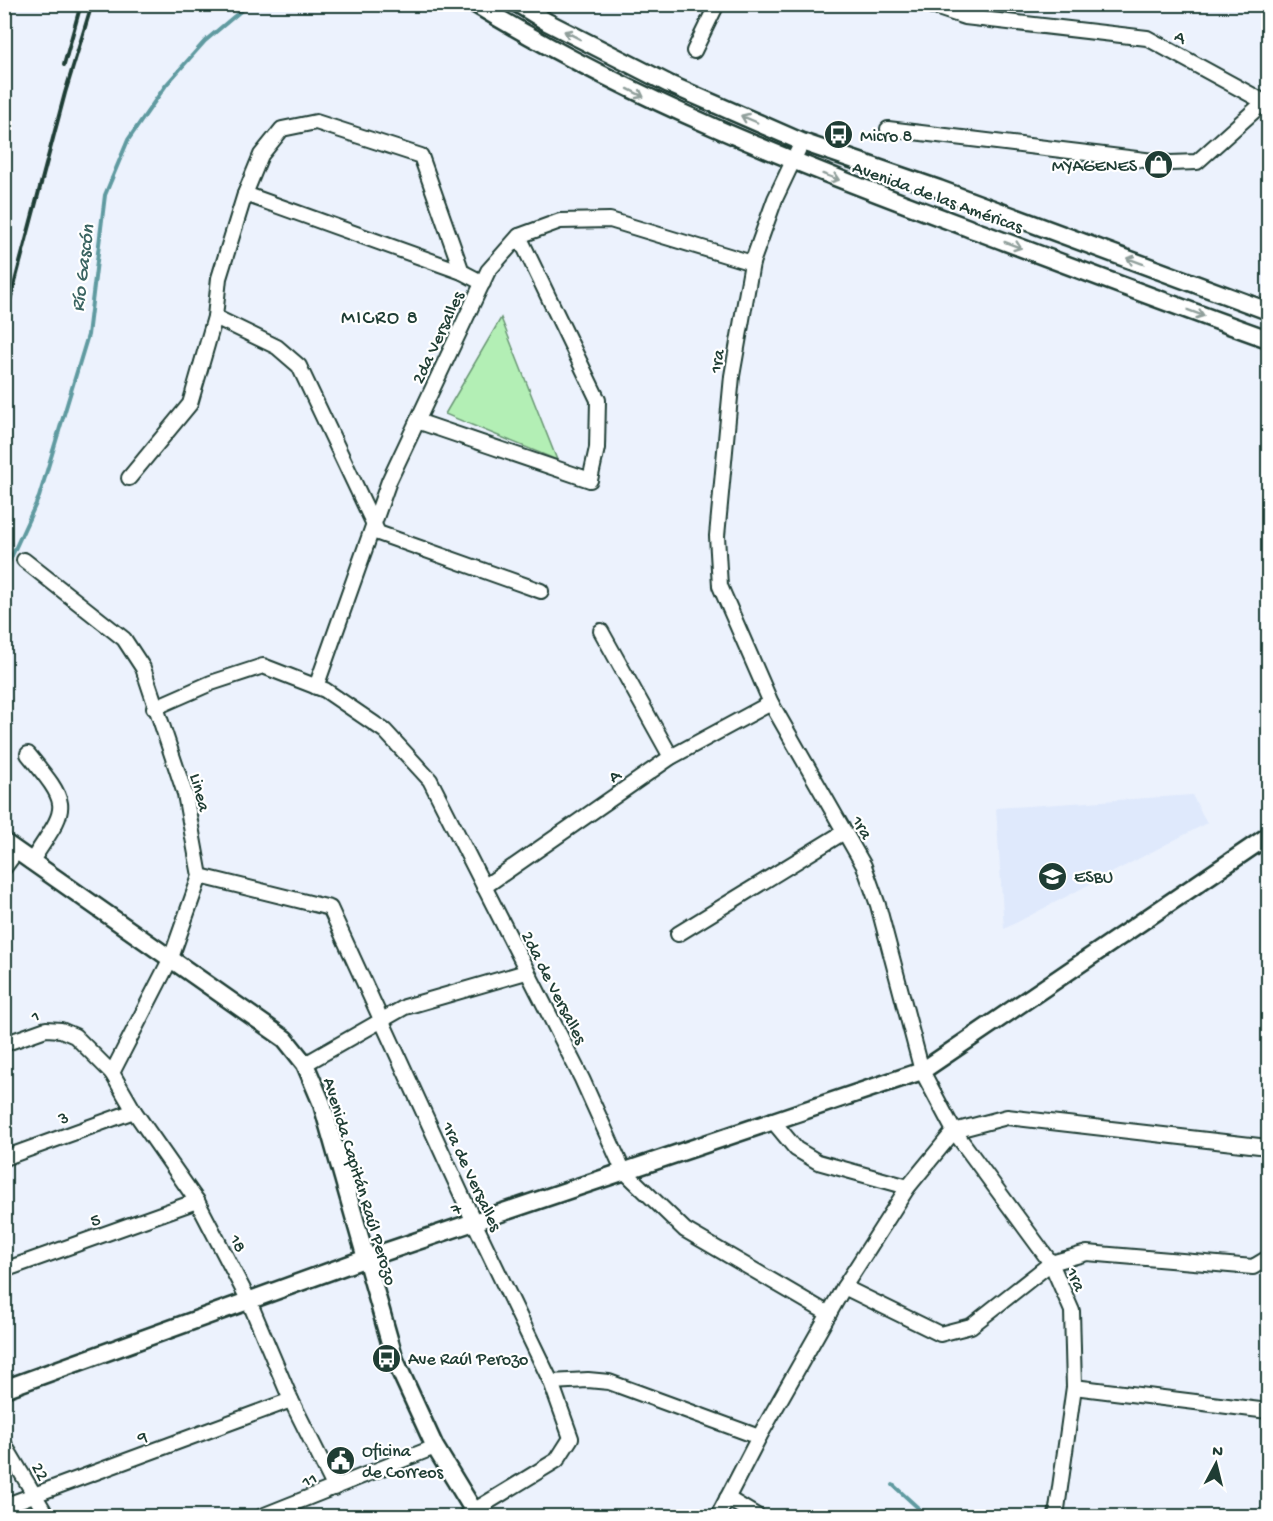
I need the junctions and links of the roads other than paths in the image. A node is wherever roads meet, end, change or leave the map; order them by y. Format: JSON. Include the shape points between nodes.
{"nodes":[{"id":1,"x":475,"y":4,"type":"edge"},
{"id":2,"x":518,"y":4,"type":"edge"},
{"id":3,"x":717,"y":4,"type":"edge"},
{"id":4,"x":926,"y":4,"type":"edge"},
{"id":5,"x":694,"y":51,"type":"dead end"},
{"id":6,"x":1266,"y":103,"type":"edge"},
{"id":7,"x":888,"y":129,"type":"dead end"},
{"id":8,"x":802,"y":142,"type":"junction"},
{"id":9,"x":791,"y":162,"type":"junction"},
{"id":10,"x":245,"y":194,"type":"junction"},
{"id":11,"x":519,"y":236,"type":"junction"},
{"id":12,"x":752,"y":263,"type":"junction"},
{"id":13,"x":462,"y":272,"type":"junction"},
{"id":14,"x":483,"y":283,"type":"junction"},
{"id":15,"x":1269,"y":311,"type":"edge"},
{"id":16,"x":215,"y":317,"type":"junction"},
{"id":17,"x":1269,"y":339,"type":"edge"},
{"id":18,"x":417,"y":421,"type":"junction"},
{"id":19,"x":129,"y":478,"type":"dead end"},
{"id":20,"x":374,"y":526,"type":"junction"},
{"id":21,"x":24,"y":560,"type":"dead end"},
{"id":22,"x":541,"y":591,"type":"dead end"},
{"id":23,"x":601,"y":631,"type":"dead end"},
{"id":24,"x":316,"y":687,"type":"junction"},
{"id":25,"x":771,"y":703,"type":"junction"},
{"id":26,"x":154,"y":708,"type":"junction"},
{"id":27,"x":28,"y":754,"type":"dead end"},
{"id":28,"x":671,"y":757,"type":"junction"},
{"id":29,"x":844,"y":832,"type":"junction"},
{"id":30,"x":1269,"y":836,"type":"edge"},
{"id":31,"x":10,"y":847,"type":"edge"},
{"id":32,"x":31,"y":862,"type":"junction"},
{"id":33,"x":4,"y":868,"type":"edge"},
{"id":34,"x":200,"y":876,"type":"junction"},
{"id":35,"x":484,"y":886,"type":"junction"},
{"id":36,"x":678,"y":934,"type":"dead end"},
{"id":37,"x":171,"y":958,"type":"junction"},
{"id":38,"x":526,"y":972,"type":"junction"},
{"id":39,"x":382,"y":1020,"type":"junction"},
{"id":40,"x":75,"y":1036,"type":"joint"},
{"id":41,"x":4,"y":1044,"type":"edge"},
{"id":42,"x":305,"y":1064,"type":"junction"},
{"id":43,"x":922,"y":1071,"type":"junction"},
{"id":44,"x":112,"y":1073,"type":"junction"},
{"id":45,"x":134,"y":1111,"type":"junction"},
{"id":46,"x":772,"y":1120,"type":"junction"},
{"id":47,"x":954,"y":1131,"type":"junction"},
{"id":48,"x":1269,"y":1147,"type":"edge"},
{"id":49,"x":4,"y":1158,"type":"edge"},
{"id":50,"x":623,"y":1170,"type":"junction"},
{"id":51,"x":908,"y":1187,"type":"junction"},
{"id":52,"x":197,"y":1201,"type":"junction"},
{"id":53,"x":474,"y":1222,"type":"junction"},
{"id":54,"x":1269,"y":1258,"type":"edge"},
{"id":55,"x":364,"y":1259,"type":"junction"},
{"id":56,"x":1051,"y":1263,"type":"junction"},
{"id":57,"x":4,"y":1270,"type":"edge"},
{"id":58,"x":844,"y":1287,"type":"junction"},
{"id":59,"x":249,"y":1301,"type":"junction"},
{"id":60,"x":829,"y":1314,"type":"junction"},
{"id":61,"x":551,"y":1382,"type":"junction"},
{"id":62,"x":1074,"y":1387,"type":"junction"},
{"id":63,"x":4,"y":1389,"type":"edge"},
{"id":64,"x":291,"y":1400,"type":"junction"},
{"id":65,"x":1269,"y":1411,"type":"edge"},
{"id":66,"x":759,"y":1437,"type":"junction"},
{"id":67,"x":4,"y":1444,"type":"edge"},
{"id":68,"x":435,"y":1448,"type":"junction"},
{"id":69,"x":336,"y":1488,"type":"junction"},
{"id":70,"x":34,"y":1495,"type":"junction"},
{"id":71,"x":727,"y":1498,"type":"junction"},
{"id":72,"x":4,"y":1506,"type":"edge"},
{"id":73,"x":472,"y":1515,"type":"edge"},
{"id":74,"x":47,"y":1516,"type":"edge"},
{"id":75,"x":262,"y":1516,"type":"edge"},
{"id":76,"x":718,"y":1516,"type":"edge"},
{"id":77,"x":757,"y":1516,"type":"edge"},
{"id":78,"x":1056,"y":1516,"type":"edge"}],
"edges":[{"from":1,"to":9,"type":"main road","name":"Avenida de las Américas","one_way":true,"via":[[541,45],[645,98]]},
{"from":8,"to":2,"type":"main road","name":"Avenida de las Américas","one_way":true,"via":[[669,84]]},
{"from":3,"to":5,"type":"street"},
{"from":4,"to":6,"type":"street","name":"A","via":[[965,17],[1147,38]]},
{"from":6,"to":7,"type":"street","via":[[1197,162],[1170,163]]},
{"from":8,"to":9,"type":"street","name":"1ra"},
{"from":15,"to":8,"type":"main road","name":"Avenida de las Américas","one_way":true},
{"from":9,"to":12,"type":"street","name":"1ra"},
{"from":9,"to":17,"type":"main road","name":"Avenida de las Américas","one_way":true},
{"from":10,"to":13,"type":"street"},
{"from":10,"to":13,"type":"street","via":[[261,155],[282,129],[316,122],[421,156]]},
{"from":10,"to":16,"type":"street","via":[[219,278]]},
{"from":11,"to":12,"type":"street","name":"2da Versalles","via":[[560,221],[610,220]]},
{"from":11,"to":14,"type":"street","name":"2da Versalles","via":[[488,271]]},
{"from":11,"to":18,"type":"street","via":[[598,400],[597,448],[590,480]]},
{"from":12,"to":25,"type":"street","name":"1ra","via":[[732,376],[717,536],[720,586]]},
{"from":13,"to":14,"type":"street"},
{"from":14,"to":18,"type":"street","name":"2da Versalles"},
{"from":16,"to":19,"type":"street","via":[[190,404]]},
{"from":16,"to":20,"type":"street","via":[[277,347],[299,366]]},
{"from":18,"to":20,"type":"street","name":"2da Versalles","via":[[389,481]]},
{"from":20,"to":22,"type":"street","via":[[378,532]]},
{"from":20,"to":24,"type":"street","name":"2da Versalles"},
{"from":21,"to":26,"type":"street","name":"Linea","via":[[124,639],[143,668]]},
{"from":23,"to":28,"type":"street"},
{"from":24,"to":26,"type":"street","name":"2da de Versalles","via":[[263,666],[210,683]]},
{"from":24,"to":35,"type":"street","name":"2da de Versalles","via":[[385,731],[430,780]]},
{"from":25,"to":28,"type":"street","name":"A"},
{"from":25,"to":29,"type":"street","name":"1ra"},
{"from":26,"to":34,"type":"street","name":"Linea","via":[[185,794]]},
{"from":27,"to":32,"type":"street","via":[[61,798],[61,815]]},
{"from":28,"to":35,"type":"street","name":"A"},
{"from":29,"to":36,"type":"street"},
{"from":29,"to":43,"type":"street","name":"1ra","via":[[864,866],[878,905]]},
{"from":30,"to":43,"type":"main road","name":"7"},
{"from":31,"to":32,"type":"main road","name":"Avenida Capitán Raúl Perozo"},
{"from":31,"to":33,"type":"street"},
{"from":32,"to":37,"type":"main road","name":"Avenida Capitán Raúl Perozo"},
{"from":34,"to":37,"type":"street","name":"Linea"},
{"from":34,"to":39,"type":"street","name":"1ra de Versalles","via":[[330,908]]},
{"from":35,"to":38,"type":"street","name":"2da de Versalles"},
{"from":37,"to":42,"type":"main road","name":"Avenida Capitán Raúl Perozo","via":[[285,1039]]},
{"from":37,"to":44,"type":"street","name":"Linea"},
{"from":38,"to":39,"type":"street","via":[[405,1007]]},
{"from":38,"to":50,"type":"street","name":"2da de Versalles","via":[[582,1079]]},
{"from":39,"to":42,"type":"street"},
{"from":39,"to":53,"type":"street","name":"1ra de Versalles"},
{"from":40,"to":41,"type":"street","name":"1","via":[[45,1029]]},
{"from":40,"to":44,"type":"street","name":"18"},
{"from":42,"to":55,"type":"main road","name":"Avenida Capitán Raúl Perozo","via":[[322,1104]]},
{"from":43,"to":46,"type":"main road","name":"7"},
{"from":43,"to":47,"type":"street","name":"1ra"},
{"from":44,"to":45,"type":"street","name":"18"},
{"from":45,"to":49,"type":"street","name":"3"},
{"from":45,"to":52,"type":"street","name":"18"},
{"from":46,"to":50,"type":"main road","name":"7"},
{"from":46,"to":51,"type":"street","via":[[796,1149],[818,1162]]},
{"from":47,"to":48,"type":"street","via":[[1007,1117]]},
{"from":47,"to":51,"type":"street"},
{"from":47,"to":56,"type":"street","name":"1ra"},
{"from":50,"to":53,"type":"main road","name":"7"},
{"from":50,"to":60,"type":"street","name":"2da de Versalles","via":[[685,1230]]},
{"from":51,"to":58,"type":"street"},
{"from":52,"to":57,"type":"street","name":"5"},
{"from":52,"to":59,"type":"street","name":"18"},
{"from":53,"to":55,"type":"main road","name":"7"},
{"from":53,"to":61,"type":"street","name":"1ra de Versalles"},
{"from":54,"to":56,"type":"street","via":[[1253,1267],[1087,1253]]},
{"from":55,"to":59,"type":"main road","name":"7"},
{"from":55,"to":68,"type":"main road","name":"Avenida Capitán Raúl Perozo","via":[[395,1360]]},
{"from":56,"to":58,"type":"street","via":[[971,1326],[940,1334]]},
{"from":56,"to":62,"type":"street","name":"1ra","via":[[1072,1311]]},
{"from":58,"to":60,"type":"street"},
{"from":59,"to":63,"type":"main road","name":"7"},
{"from":59,"to":64,"type":"street","name":"18"},
{"from":60,"to":66,"type":"street"},
{"from":61,"to":66,"type":"street","via":[[609,1383]]},
{"from":61,"to":73,"type":"street","via":[[571,1438],[557,1460]]},
{"from":62,"to":65,"type":"street"},
{"from":62,"to":78,"type":"street","name":"1ra"},
{"from":64,"to":69,"type":"street","name":"18"},
{"from":64,"to":70,"type":"street","name":"9"},
{"from":66,"to":71,"type":"street"},
{"from":67,"to":70,"type":"street","name":"22"},
{"from":68,"to":69,"type":"street","name":"11"},
{"from":68,"to":73,"type":"main road","name":"Avenida Capitán Raúl Perozo"},
{"from":69,"to":75,"type":"street","name":"11"},
{"from":70,"to":72,"type":"street","name":"9"},
{"from":70,"to":74,"type":"street","name":"22"},
{"from":71,"to":76,"type":"street"},
{"from":71,"to":77,"type":"street"}]}
